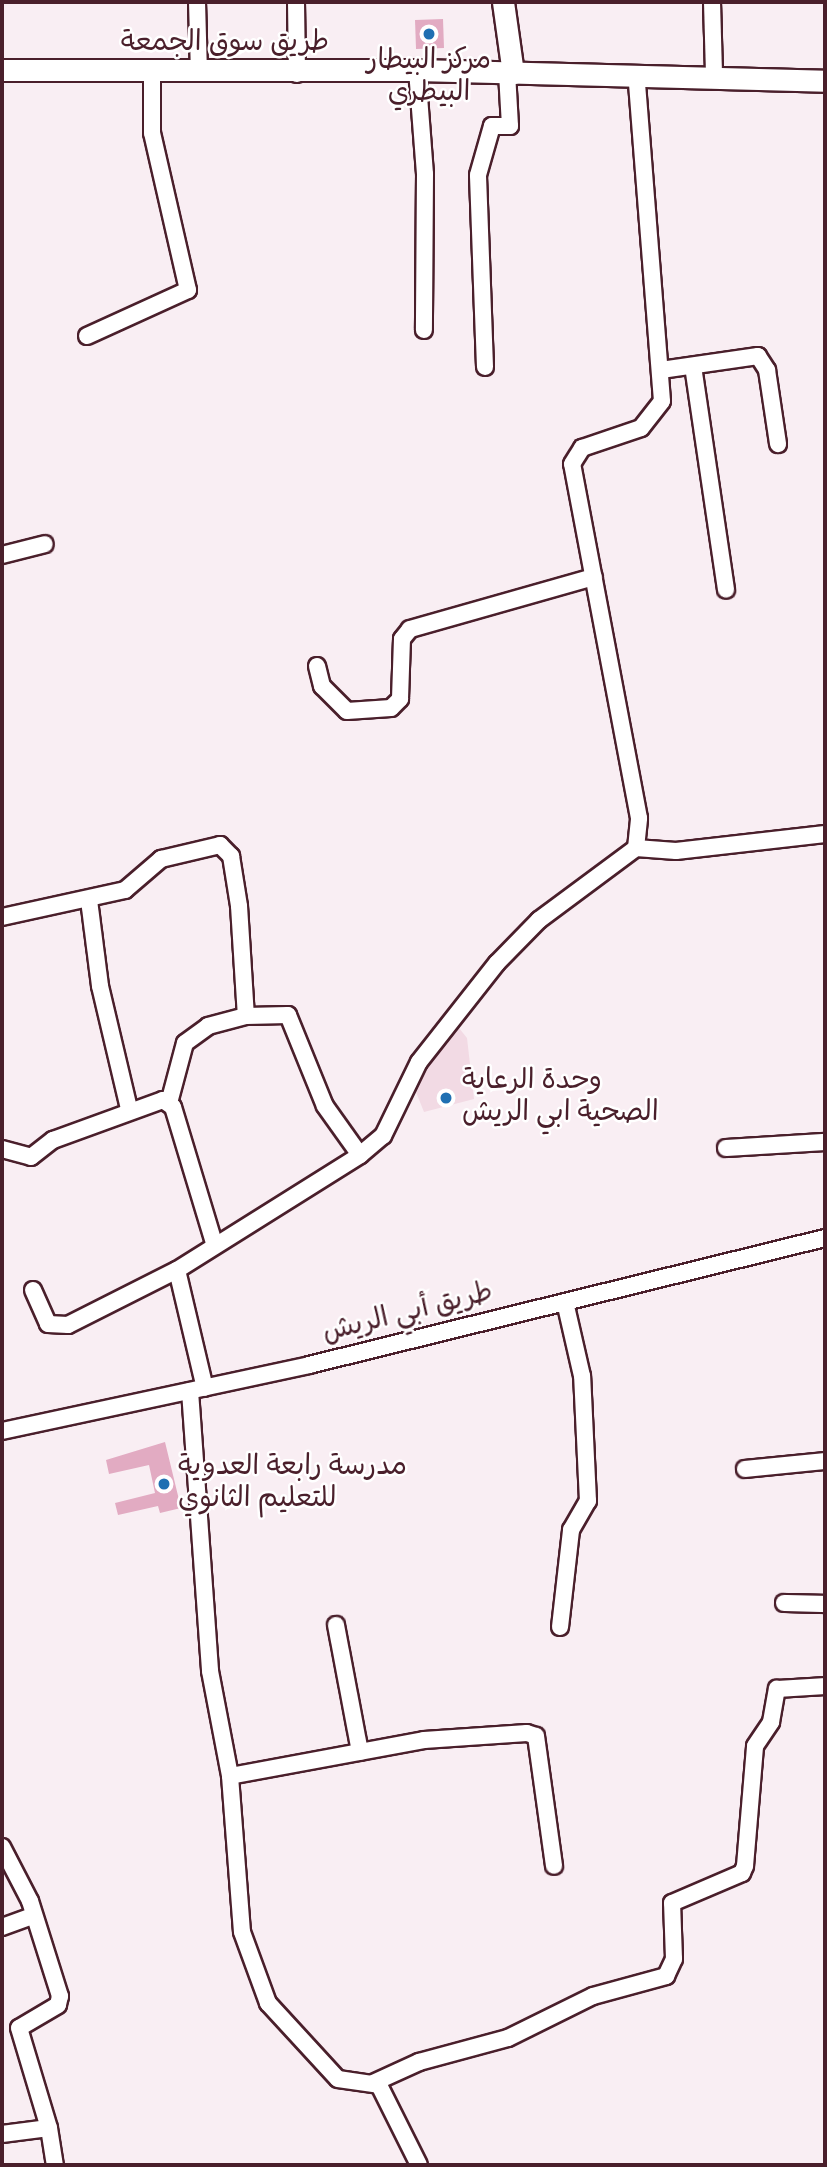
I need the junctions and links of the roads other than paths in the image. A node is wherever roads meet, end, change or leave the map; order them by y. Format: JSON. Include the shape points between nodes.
{"nodes":[{"id":1,"x":197,"y":2,"type":"edge"},
{"id":2,"x":296,"y":2,"type":"edge"},
{"id":3,"x":503,"y":2,"type":"edge"},
{"id":4,"x":712,"y":2,"type":"edge"},
{"id":5,"x":2,"y":70,"type":"edge"},
{"id":6,"x":417,"y":70,"type":"junction"},
{"id":7,"x":152,"y":73,"type":"junction"},
{"id":8,"x":199,"y":73,"type":"junction"},
{"id":9,"x":510,"y":73,"type":"junction"},
{"id":10,"x":296,"y":74,"type":"junction"},
{"id":11,"x":636,"y":74,"type":"junction"},
{"id":12,"x":714,"y":75,"type":"junction"},
{"id":13,"x":825,"y":81,"type":"edge"},
{"id":14,"x":424,"y":330,"type":"dead end"},
{"id":15,"x":87,"y":336,"type":"dead end"},
{"id":16,"x":693,"y":366,"type":"junction"},
{"id":17,"x":485,"y":367,"type":"dead end"},
{"id":18,"x":661,"y":370,"type":"junction"},
{"id":19,"x":778,"y":444,"type":"dead end"},
{"id":20,"x":44,"y":544,"type":"dead end"},
{"id":21,"x":2,"y":555,"type":"edge"},
{"id":22,"x":594,"y":577,"type":"junction"},
{"id":23,"x":726,"y":590,"type":"dead end"},
{"id":24,"x":317,"y":666,"type":"dead end"},
{"id":25,"x":825,"y":834,"type":"edge"},
{"id":26,"x":636,"y":848,"type":"junction"},
{"id":27,"x":89,"y":900,"type":"junction"},
{"id":28,"x":2,"y":917,"type":"edge"},
{"id":29,"x":246,"y":1016,"type":"junction"},
{"id":30,"x":169,"y":1102,"type":"junction"},
{"id":31,"x":129,"y":1109,"type":"junction"},
{"id":32,"x":825,"y":1142,"type":"edge"},
{"id":33,"x":726,"y":1148,"type":"dead end"},
{"id":34,"x":2,"y":1149,"type":"edge"},
{"id":35,"x":360,"y":1155,"type":"junction"},
{"id":36,"x":825,"y":1238,"type":"edge"},
{"id":37,"x":214,"y":1243,"type":"junction"},
{"id":38,"x":177,"y":1270,"type":"junction"},
{"id":39,"x":33,"y":1290,"type":"dead end"},
{"id":40,"x":565,"y":1302,"type":"junction"},
{"id":41,"x":198,"y":1390,"type":"junction"},
{"id":42,"x":2,"y":1431,"type":"edge"},
{"id":43,"x":825,"y":1461,"type":"edge"},
{"id":44,"x":745,"y":1469,"type":"dead end"},
{"id":45,"x":783,"y":1603,"type":"dead end"},
{"id":46,"x":825,"y":1604,"type":"edge"},
{"id":47,"x":336,"y":1625,"type":"dead end"},
{"id":48,"x":560,"y":1626,"type":"dead end"},
{"id":49,"x":825,"y":1686,"type":"edge"},
{"id":50,"x":360,"y":1752,"type":"junction"},
{"id":51,"x":230,"y":1776,"type":"junction"},
{"id":52,"x":2,"y":1847,"type":"edge"},
{"id":53,"x":554,"y":1866,"type":"dead end"},
{"id":54,"x":33,"y":1916,"type":"junction"},
{"id":55,"x":2,"y":1927,"type":"edge"},
{"id":56,"x":373,"y":2083,"type":"junction"},
{"id":57,"x":49,"y":2129,"type":"junction"},
{"id":58,"x":2,"y":2134,"type":"edge"},
{"id":59,"x":55,"y":2165,"type":"edge"},
{"id":60,"x":419,"y":2165,"type":"edge"}],
"edges":[{"from":1,"to":8,"type":"street"},
{"from":2,"to":10,"type":"street"},
{"from":3,"to":9,"type":"main road"},
{"from":4,"to":12,"type":"street"},
{"from":5,"to":7,"type":"main road","name":"طريق سوق الجمعة"},
{"from":6,"to":9,"type":"main road","name":"طريق سوق الجمعة"},
{"from":6,"to":10,"type":"main road","name":"طريق سوق الجمعة"},
{"from":6,"to":14,"type":"street","via":[[425,174]]},
{"from":7,"to":8,"type":"main road","name":"طريق سوق الجمعة"},
{"from":7,"to":15,"type":"street","via":[[152,133],[188,290]]},
{"from":8,"to":10,"type":"main road","name":"طريق سوق الجمعة"},
{"from":9,"to":11,"type":"main road","name":"طريق سوق الجمعة"},
{"from":9,"to":17,"type":"street","via":[[510,126],[492,126],[478,175]]},
{"from":11,"to":12,"type":"main road","name":"طريق سوق الجمعة"},
{"from":11,"to":18,"type":"street"},
{"from":12,"to":13,"type":"main road","name":"طريق سوق الجمعة"},
{"from":16,"to":18,"type":"street"},
{"from":16,"to":19,"type":"street","via":[[758,356],[767,370]]},
{"from":16,"to":23,"type":"street"},
{"from":18,"to":22,"type":"street","via":[[662,401],[652,419],[575,454],[573,477]]},
{"from":20,"to":21,"type":"street"},
{"from":22,"to":24,"type":"street","via":[[410,629],[402,639],[400,699],[391,708],[347,711],[322,687]]},
{"from":22,"to":26,"type":"street","via":[[639,818]]},
{"from":25,"to":26,"type":"street","via":[[676,851]]},
{"from":26,"to":35,"type":"street","via":[[538,920],[497,963],[419,1062],[383,1136]]},
{"from":27,"to":28,"type":"street"},
{"from":27,"to":29,"type":"street","via":[[125,890],[176,853],[211,845],[227,849],[239,906]]},
{"from":27,"to":31,"type":"street","via":[[100,986]]},
{"from":29,"to":30,"type":"street","via":[[208,1026],[185,1043]]},
{"from":29,"to":35,"type":"street","via":[[278,1013],[294,1020],[325,1106]]},
{"from":30,"to":31,"type":"street","via":[[153,1100]]},
{"from":30,"to":37,"type":"street"},
{"from":31,"to":34,"type":"street","via":[[53,1140],[31,1157]]},
{"from":32,"to":33,"type":"street"},
{"from":35,"to":37,"type":"street"},
{"from":36,"to":40,"type":"street","name":"طريق أبي الريش"},
{"from":37,"to":38,"type":"street"},
{"from":38,"to":39,"type":"street","via":[[56,1327],[48,1324]]},
{"from":38,"to":41,"type":"street"},
{"from":40,"to":41,"type":"street","name":"طريق أبي الريش"},
{"from":40,"to":48,"type":"street","via":[[582,1376],[588,1501],[571,1530]]},
{"from":41,"to":42,"type":"street","name":"طريق أبي الريش"},
{"from":41,"to":51,"type":"street","via":[[210,1671]]},
{"from":43,"to":44,"type":"street"},
{"from":45,"to":46,"type":"street"},
{"from":47,"to":50,"type":"street"},
{"from":49,"to":56,"type":"street","via":[[777,1689],[771,1722],[755,1746],[745,1866],[742,1873],[672,1903],[674,1959],[666,1976],[593,1996],[508,2038],[419,2062]]},
{"from":50,"to":51,"type":"street"},
{"from":50,"to":53,"type":"street","via":[[457,1736],[536,1736]]},
{"from":51,"to":56,"type":"street","via":[[237,1903],[257,1981],[268,2003],[330,2073],[350,2082]]},
{"from":52,"to":54,"type":"street"},
{"from":54,"to":55,"type":"street"},
{"from":54,"to":57,"type":"street","via":[[60,2002],[19,2028]]},
{"from":56,"to":60,"type":"street","via":[[383,2090]]},
{"from":57,"to":58,"type":"street"},
{"from":57,"to":59,"type":"street"}]}
